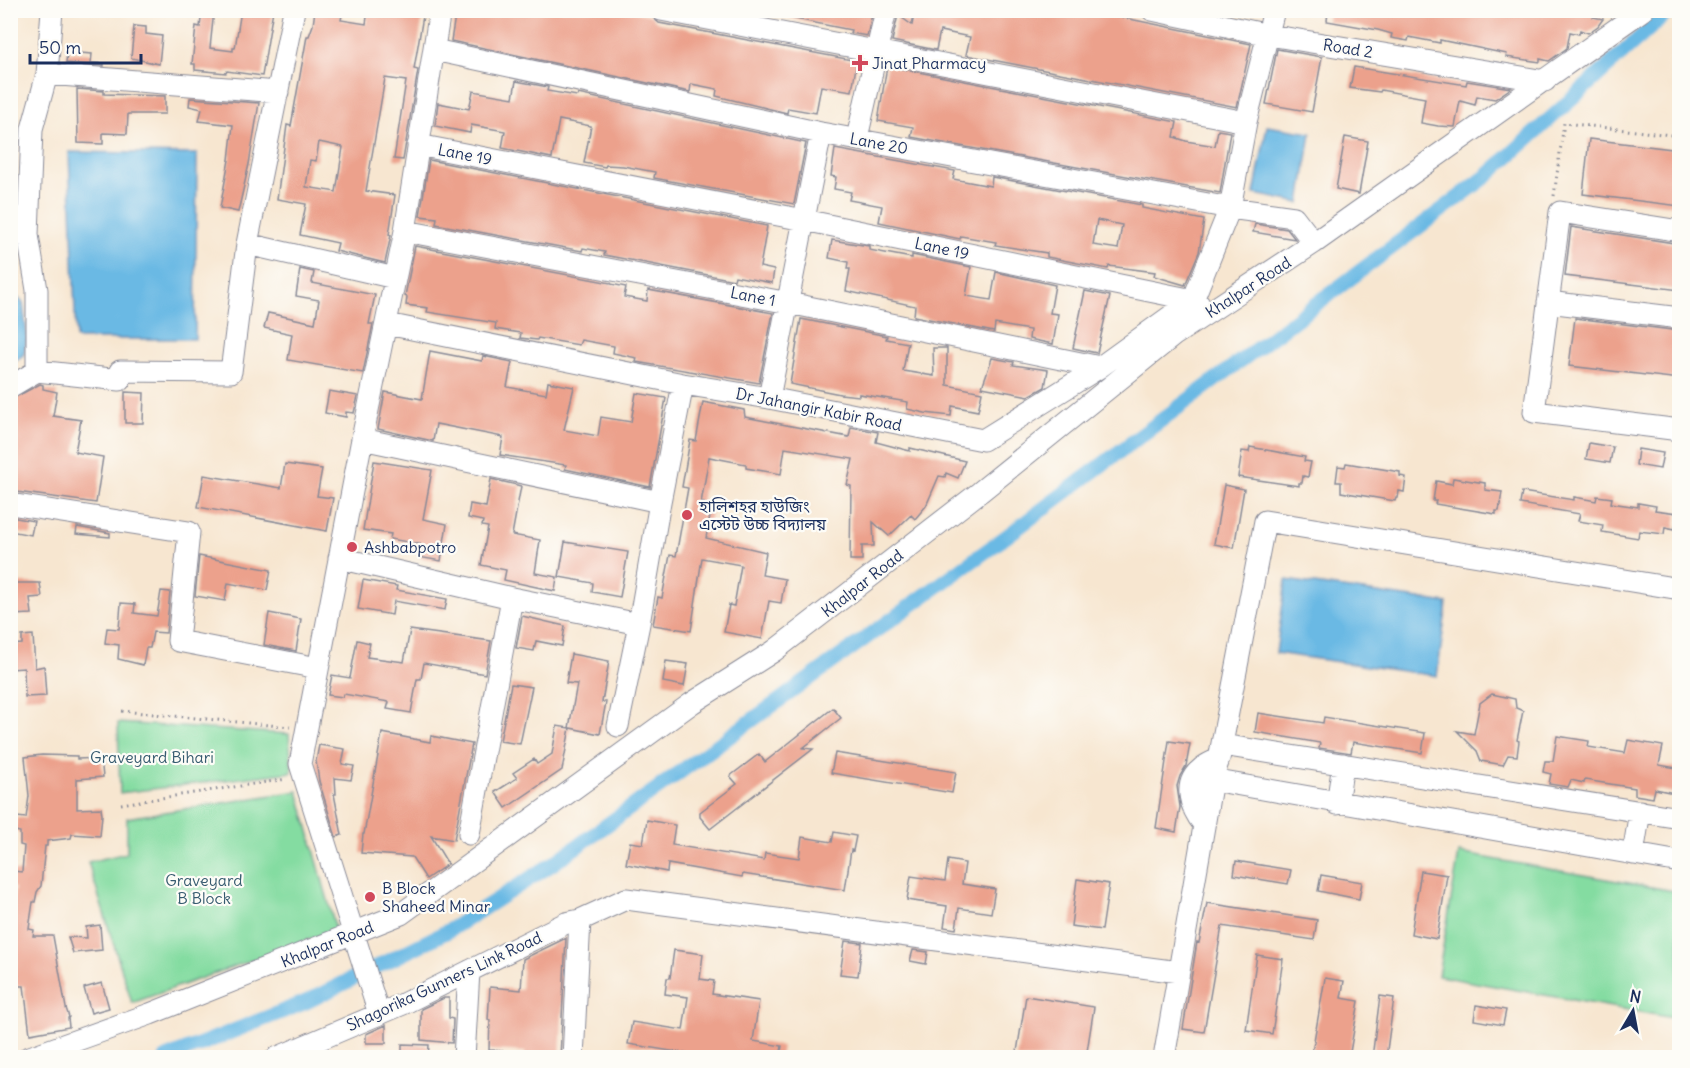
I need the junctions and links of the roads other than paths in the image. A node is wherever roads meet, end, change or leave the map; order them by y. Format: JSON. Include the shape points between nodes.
{"nodes":[{"id":1,"x":52,"y":10,"type":"edge"},
{"id":2,"x":294,"y":10,"type":"edge"},
{"id":3,"x":440,"y":10,"type":"edge"},
{"id":4,"x":661,"y":10,"type":"edge"},
{"id":5,"x":886,"y":10,"type":"edge"},
{"id":6,"x":1152,"y":10,"type":"edge"},
{"id":7,"x":1274,"y":10,"type":"edge"},
{"id":8,"x":1643,"y":10,"type":"edge"},
{"id":9,"x":1269,"y":35,"type":"junction"},
{"id":10,"x":434,"y":50,"type":"junction"},
{"id":11,"x":877,"y":52,"type":"junction"},
{"id":12,"x":48,"y":74,"type":"junction"},
{"id":13,"x":1545,"y":81,"type":"junction"},
{"id":14,"x":278,"y":92,"type":"junction"},
{"id":15,"x":1246,"y":122,"type":"junction"},
{"id":16,"x":821,"y":133,"type":"junction"},
{"id":17,"x":857,"y":138,"type":"junction"},
{"id":18,"x":418,"y":145,"type":"junction"},
{"id":19,"x":1230,"y":208,"type":"junction"},
{"id":20,"x":804,"y":220,"type":"junction"},
{"id":21,"x":405,"y":231,"type":"junction"},
{"id":22,"x":1680,"y":231,"type":"edge"},
{"id":23,"x":19,"y":235,"type":"edge"},
{"id":24,"x":1314,"y":243,"type":"junction"},
{"id":25,"x":248,"y":244,"type":"junction"},
{"id":26,"x":395,"y":278,"type":"junction"},
{"id":27,"x":1548,"y":302,"type":"junction"},
{"id":28,"x":789,"y":303,"type":"junction"},
{"id":29,"x":1202,"y":306,"type":"junction"},
{"id":30,"x":1680,"y":318,"type":"edge"},
{"id":31,"x":387,"y":324,"type":"junction"},
{"id":32,"x":1100,"y":367,"type":"junction"},
{"id":33,"x":37,"y":371,"type":"junction"},
{"id":34,"x":683,"y":384,"type":"junction"},
{"id":35,"x":10,"y":387,"type":"edge"},
{"id":36,"x":769,"y":398,"type":"junction"},
{"id":37,"x":1680,"y":430,"type":"edge"},
{"id":38,"x":362,"y":439,"type":"junction"},
{"id":39,"x":660,"y":502,"type":"junction"},
{"id":40,"x":10,"y":504,"type":"edge"},
{"id":41,"x":339,"y":558,"type":"junction"},
{"id":42,"x":1680,"y":589,"type":"edge"},
{"id":43,"x":512,"y":598,"type":"junction"},
{"id":44,"x":639,"y":624,"type":"junction"},
{"id":45,"x":318,"y":668,"type":"junction"},
{"id":46,"x":618,"y":726,"type":"dead end"},
{"id":47,"x":1221,"y":752,"type":"junction"},
{"id":48,"x":1343,"y":764,"type":"junction"},
{"id":49,"x":1212,"y":780,"type":"junction"},
{"id":50,"x":1337,"y":804,"type":"junction"},
{"id":51,"x":1640,"y":811,"type":"junction"},
{"id":52,"x":1680,"y":818,"type":"edge"},
{"id":53,"x":1204,"y":825,"type":"junction"},
{"id":54,"x":469,"y":834,"type":"dead end"},
{"id":55,"x":1633,"y":854,"type":"junction"},
{"id":56,"x":1680,"y":862,"type":"edge"},
{"id":57,"x":580,"y":920,"type":"junction"},
{"id":58,"x":355,"y":942,"type":"junction"},
{"id":59,"x":469,"y":971,"type":"junction"},
{"id":60,"x":1179,"y":972,"type":"junction"},
{"id":61,"x":379,"y":1014,"type":"junction"},
{"id":62,"x":27,"y":1058,"type":"edge"},
{"id":63,"x":276,"y":1058,"type":"edge"},
{"id":64,"x":464,"y":1058,"type":"edge"},
{"id":65,"x":573,"y":1058,"type":"edge"},
{"id":66,"x":1164,"y":1058,"type":"edge"}],
"edges":[{"from":1,"to":12,"type":"street"},
{"from":2,"to":14,"type":"street"},
{"from":3,"to":10,"type":"street"},
{"from":4,"to":11,"type":"street"},
{"from":5,"to":11,"type":"street"},
{"from":6,"to":9,"type":"street","name":"Road 2"},
{"from":7,"to":9,"type":"street"},
{"from":8,"to":13,"type":"street","name":"Khalpar Road"},
{"from":9,"to":13,"type":"street","name":"Road 2"},
{"from":9,"to":15,"type":"street"},
{"from":10,"to":16,"type":"street","name":"Lane 20"},
{"from":10,"to":18,"type":"street"},
{"from":11,"to":15,"type":"street"},
{"from":11,"to":17,"type":"street"},
{"from":12,"to":14,"type":"street"},
{"from":12,"to":23,"type":"street","via":[[32,129]]},
{"from":13,"to":24,"type":"street","name":"Khalpar Road"},
{"from":14,"to":25,"type":"street"},
{"from":15,"to":19,"type":"street"},
{"from":16,"to":17,"type":"street","name":"Lane 20"},
{"from":16,"to":20,"type":"street"},
{"from":17,"to":19,"type":"street","name":"Lane 20"},
{"from":18,"to":20,"type":"street","name":"Lane 19"},
{"from":18,"to":21,"type":"street"},
{"from":19,"to":24,"type":"street","name":"Lane 20","via":[[1294,217]]},
{"from":19,"to":29,"type":"street"},
{"from":20,"to":28,"type":"street"},
{"from":20,"to":29,"type":"street","name":"Lane 19"},
{"from":21,"to":26,"type":"street"},
{"from":21,"to":28,"type":"street","name":"Lane 1"},
{"from":22,"to":27,"type":"street","via":[[1560,212]]},
{"from":23,"to":33,"type":"street","via":[[37,290]]},
{"from":24,"to":29,"type":"street","name":"Khalpar Road"},
{"from":25,"to":26,"type":"street"},
{"from":25,"to":33,"type":"street","via":[[231,372],[120,371],[120,380]]},
{"from":26,"to":31,"type":"street"},
{"from":27,"to":30,"type":"street"},
{"from":27,"to":37,"type":"street","via":[[1534,412]]},
{"from":28,"to":32,"type":"street","name":"Lane 1"},
{"from":28,"to":36,"type":"street"},
{"from":29,"to":32,"type":"street","name":"Dr Jahangir Kabir Road"},
{"from":29,"to":58,"type":"street","name":"Khalpar Road","via":[[1173,336],[980,492],[774,651],[692,703],[401,914]]},
{"from":31,"to":34,"type":"street","name":"Dr Jahangir Kabir Road"},
{"from":31,"to":38,"type":"street"},
{"from":32,"to":36,"type":"street","name":"Dr Jahangir Kabir Road","via":[[983,440]]},
{"from":33,"to":35,"type":"street"},
{"from":34,"to":36,"type":"street","name":"Dr Jahangir Kabir Road"},
{"from":34,"to":39,"type":"street"},
{"from":38,"to":39,"type":"street"},
{"from":38,"to":41,"type":"street"},
{"from":39,"to":44,"type":"street"},
{"from":40,"to":45,"type":"street","via":[[189,532],[178,641]]},
{"from":41,"to":43,"type":"street"},
{"from":41,"to":45,"type":"street"},
{"from":42,"to":47,"type":"street","via":[[1265,521]]},
{"from":43,"to":44,"type":"street"},
{"from":43,"to":54,"type":"street"},
{"from":44,"to":46,"type":"street"},
{"from":45,"to":58,"type":"street","via":[[300,764]]},
{"from":47,"to":48,"type":"street"},
{"from":47,"to":49,"type":"street"},
{"from":47,"to":53,"type":"street","via":[[1200,768],[1191,785],[1190,799]]},
{"from":48,"to":50,"type":"street"},
{"from":48,"to":51,"type":"street"},
{"from":49,"to":50,"type":"street"},
{"from":49,"to":53,"type":"street"},
{"from":50,"to":55,"type":"street"},
{"from":51,"to":52,"type":"street"},
{"from":51,"to":55,"type":"street"},
{"from":53,"to":60,"type":"street"},
{"from":55,"to":56,"type":"street"},
{"from":57,"to":59,"type":"street","name":"Shagorika Gunners Link Road","via":[[566,923]]},
{"from":57,"to":60,"type":"street","name":"Shagorika Gunners Link Road","via":[[626,899]]},
{"from":57,"to":65,"type":"street"},
{"from":58,"to":61,"type":"street"},
{"from":58,"to":62,"type":"street","name":"Khalpar Road"},
{"from":59,"to":61,"type":"street","name":"Shagorika Gunners Link Road"},
{"from":59,"to":64,"type":"street"},
{"from":60,"to":66,"type":"street"},
{"from":61,"to":63,"type":"street","name":"Shagorika Gunners Link Road"}]}
